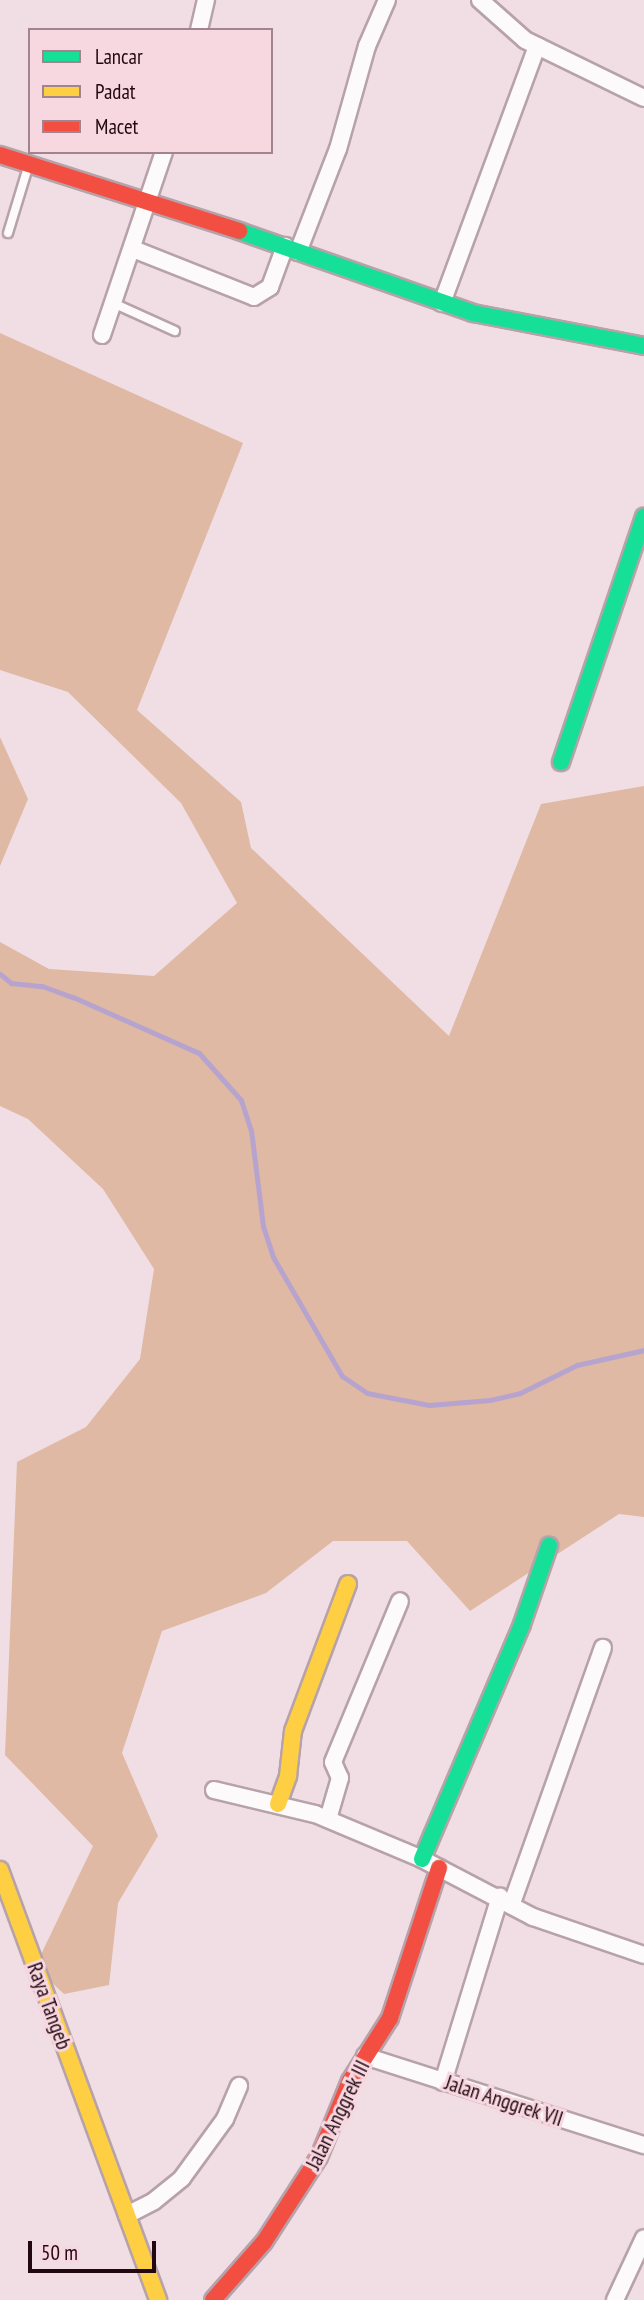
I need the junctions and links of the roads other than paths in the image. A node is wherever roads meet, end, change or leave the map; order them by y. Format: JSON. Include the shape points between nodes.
{"nodes":[{"id":1,"x":206,"y":0,"type":"edge"},
{"id":2,"x":387,"y":0,"type":"edge"},
{"id":3,"x":480,"y":0,"type":"edge"},
{"id":4,"x":199,"y":28,"type":"edge"},
{"id":5,"x":537,"y":46,"type":"junction"},
{"id":6,"x":644,"y":98,"type":"edge"},
{"id":7,"x":163,"y":154,"type":"edge"},
{"id":8,"x":0,"y":155,"type":"edge"},
{"id":9,"x":29,"y":164,"type":"junction"},
{"id":10,"x":150,"y":199,"type":"junction"},
{"id":11,"x":8,"y":233,"type":"dead end"},
{"id":12,"x":133,"y":249,"type":"junction"},
{"id":13,"x":291,"y":249,"type":"junction"},
{"id":14,"x":113,"y":303,"type":"junction"},
{"id":15,"x":442,"y":303,"type":"junction"},
{"id":16,"x":174,"y":331,"type":"dead end"},
{"id":17,"x":103,"y":335,"type":"dead end"},
{"id":18,"x":644,"y":346,"type":"edge"},
{"id":19,"x":644,"y":517,"type":"edge"},
{"id":20,"x":561,"y":762,"type":"dead end"},
{"id":21,"x":549,"y":1546,"type":"dead end"},
{"id":22,"x":348,"y":1584,"type":"dead end"},
{"id":23,"x":400,"y":1601,"type":"dead end"},
{"id":24,"x":603,"y":1648,"type":"dead end"},
{"id":25,"x":214,"y":1790,"type":"dead end"},
{"id":26,"x":278,"y":1804,"type":"junction"},
{"id":27,"x":328,"y":1819,"type":"junction"},
{"id":28,"x":422,"y":1859,"type":"junction"},
{"id":29,"x":439,"y":1868,"type":"junction"},
{"id":30,"x":0,"y":1870,"type":"edge"},
{"id":31,"x":506,"y":1900,"type":"junction"},
{"id":32,"x":644,"y":1955,"type":"edge"},
{"id":33,"x":365,"y":2056,"type":"junction"},
{"id":34,"x":443,"y":2082,"type":"junction"},
{"id":35,"x":239,"y":2086,"type":"dead end"},
{"id":36,"x":644,"y":2145,"type":"edge"},
{"id":37,"x":127,"y":2215,"type":"junction"},
{"id":38,"x":644,"y":2238,"type":"edge"},
{"id":39,"x":158,"y":2300,"type":"edge"},
{"id":40,"x":213,"y":2300,"type":"edge"},
{"id":41,"x":615,"y":2300,"type":"edge"}],
"edges":[{"from":1,"to":4,"type":"street"},
{"from":2,"to":13,"type":"street","via":[[367,46],[338,149]]},
{"from":3,"to":5,"type":"street","via":[[515,33]]},
{"from":5,"to":6,"type":"street"},
{"from":5,"to":15,"type":"street"},
{"from":7,"to":10,"type":"street"},
{"from":8,"to":9,"type":"street"},
{"from":9,"to":10,"type":"street"},
{"from":9,"to":11,"type":"lane"},
{"from":10,"to":12,"type":"street"},
{"from":10,"to":13,"type":"street"},
{"from":12,"to":13,"type":"street","via":[[254,297],[270,287]]},
{"from":12,"to":14,"type":"street"},
{"from":13,"to":15,"type":"street"},
{"from":14,"to":16,"type":"lane"},
{"from":14,"to":17,"type":"street"},
{"from":15,"to":18,"type":"street"},
{"from":19,"to":20,"type":"street"},
{"from":21,"to":28,"type":"street","via":[[522,1624]]},
{"from":22,"to":26,"type":"street","via":[[293,1731],[288,1776]]},
{"from":23,"to":27,"type":"street","via":[[333,1762],[339,1782]]},
{"from":24,"to":31,"type":"street"},
{"from":25,"to":26,"type":"street"},
{"from":26,"to":27,"type":"street"},
{"from":27,"to":28,"type":"street"},
{"from":28,"to":29,"type":"street"},
{"from":29,"to":31,"type":"street"},
{"from":29,"to":33,"type":"street","name":"Jalan Anggrek III","via":[[390,2018]]},
{"from":30,"to":37,"type":"street","name":"Raya Tangeb"},
{"from":31,"to":32,"type":"street","via":[[534,1917]]},
{"from":31,"to":34,"type":"street"},
{"from":33,"to":34,"type":"street","name":"Jalan Anggrek VII"},
{"from":33,"to":40,"type":"street","name":"Jalan Anggrek III","via":[[298,2193],[264,2242]]},
{"from":34,"to":36,"type":"street","name":"Jalan Anggrek VII"},
{"from":35,"to":37,"type":"street","via":[[225,2119],[182,2178]]},
{"from":37,"to":39,"type":"street","name":"Raya Tangeb"},
{"from":38,"to":41,"type":"street"}]}
